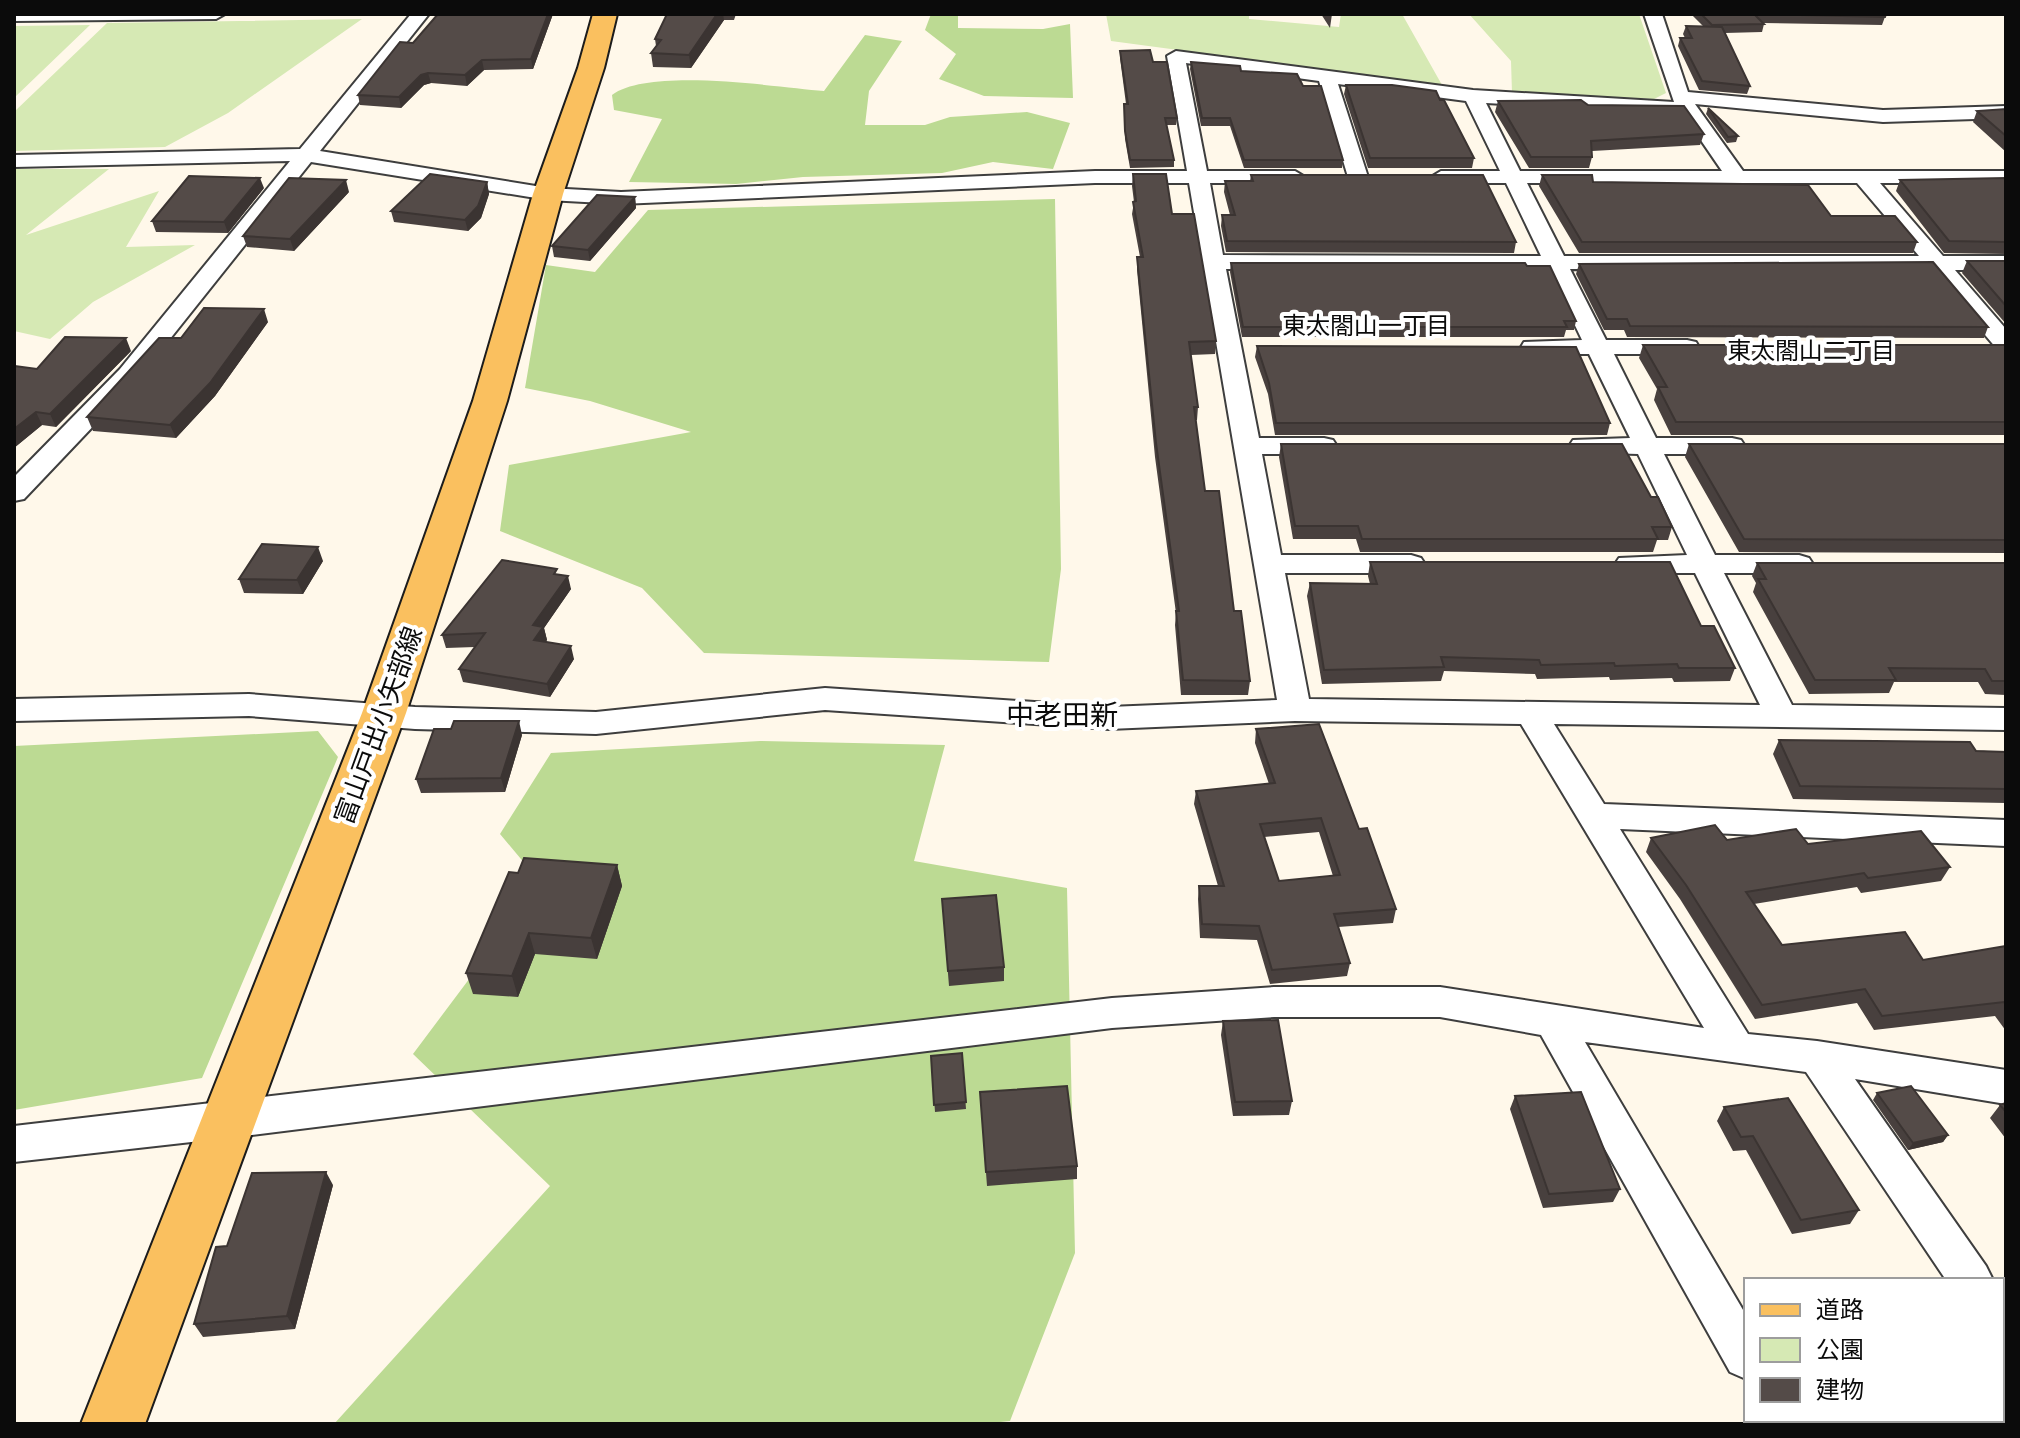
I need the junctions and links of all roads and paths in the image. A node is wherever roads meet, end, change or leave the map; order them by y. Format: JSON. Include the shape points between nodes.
{"nodes":[{"id":1,"x":216,"y":14,"type":"edge"},
{"id":2,"x":420,"y":14,"type":"edge"},
{"id":3,"x":605,"y":14,"type":"edge"},
{"id":4,"x":1653,"y":14,"type":"edge"},
{"id":5,"x":14,"y":16,"type":"edge"},
{"id":6,"x":1327,"y":77,"type":"junction"},
{"id":7,"x":1473,"y":96,"type":"junction"},
{"id":8,"x":1684,"y":103,"type":"junction"},
{"id":9,"x":2006,"y":112,"type":"edge"},
{"id":10,"x":304,"y":155,"type":"junction"},
{"id":11,"x":14,"y":161,"type":"edge"},
{"id":12,"x":1198,"y":177,"type":"junction"},
{"id":13,"x":1310,"y":177,"type":"edge"},
{"id":14,"x":1358,"y":177,"type":"edge"},
{"id":15,"x":1420,"y":177,"type":"edge"},
{"id":16,"x":1513,"y":177,"type":"junction"},
{"id":17,"x":1737,"y":177,"type":"junction"},
{"id":18,"x":1863,"y":177,"type":"junction"},
{"id":19,"x":2006,"y":177,"type":"edge"},
{"id":20,"x":548,"y":194,"type":"junction"},
{"id":21,"x":1214,"y":262,"type":"junction"},
{"id":22,"x":1555,"y":262,"type":"junction"},
{"id":23,"x":1937,"y":263,"type":"junction"},
{"id":24,"x":2006,"y":263,"type":"edge"},
{"id":25,"x":2006,"y":346,"type":"edge"},
{"id":26,"x":1229,"y":347,"type":"junction"},
{"id":27,"x":1260,"y":347,"type":"edge"},
{"id":28,"x":1505,"y":347,"type":"edge"},
{"id":29,"x":1597,"y":347,"type":"junction"},
{"id":30,"x":1707,"y":347,"type":"edge"},
{"id":31,"x":1975,"y":348,"type":"edge"},
{"id":32,"x":1247,"y":446,"type":"junction"},
{"id":33,"x":1343,"y":446,"type":"edge"},
{"id":34,"x":1551,"y":446,"type":"edge"},
{"id":35,"x":1647,"y":446,"type":"junction"},
{"id":36,"x":1756,"y":446,"type":"edge"},
{"id":37,"x":14,"y":493,"type":"edge"},
{"id":38,"x":1268,"y":564,"type":"junction"},
{"id":39,"x":1440,"y":564,"type":"edge"},
{"id":40,"x":1596,"y":564,"type":"edge"},
{"id":41,"x":1706,"y":564,"type":"junction"},
{"id":42,"x":1832,"y":564,"type":"edge"},
{"id":43,"x":14,"y":710,"type":"edge"},
{"id":44,"x":1295,"y":710,"type":"junction"},
{"id":45,"x":384,"y":713,"type":"junction"},
{"id":46,"x":1531,"y":713,"type":"junction"},
{"id":47,"x":1781,"y":716,"type":"junction"},
{"id":48,"x":2006,"y":719,"type":"edge"},
{"id":49,"x":1593,"y":816,"type":"junction"},
{"id":50,"x":2006,"y":833,"type":"edge"},
{"id":51,"x":1553,"y":1022,"type":"junction"},
{"id":52,"x":1737,"y":1049,"type":"junction"},
{"id":53,"x":1817,"y":1057,"type":"junction"},
{"id":54,"x":2006,"y":1087,"type":"edge"},
{"id":55,"x":227,"y":1121,"type":"junction"},
{"id":56,"x":14,"y":1144,"type":"edge"},
{"id":57,"x":1970,"y":1278,"type":"edge"},
{"id":58,"x":1744,"y":1354,"type":"edge"},
{"id":59,"x":113,"y":1424,"type":"edge"}],
"edges":[{"from":1,"to":5,"type":"street"},
{"from":2,"to":10,"type":"street"},
{"from":3,"to":20,"type":"main road","name":"富山戸出小矢部線"},
{"from":4,"to":8,"type":"street"},
{"from":6,"to":7,"type":"street"},
{"from":6,"to":12,"type":"street","via":[[1176,56]]},
{"from":6,"to":14,"type":"street"},
{"from":7,"to":8,"type":"street"},
{"from":7,"to":16,"type":"street"},
{"from":8,"to":9,"type":"street","via":[[1883,116]]},
{"from":8,"to":17,"type":"street"},
{"from":10,"to":11,"type":"street"},
{"from":10,"to":20,"type":"street"},
{"from":10,"to":37,"type":"street","via":[[129,374]]},
{"from":12,"to":13,"type":"street"},
{"from":12,"to":20,"type":"street","via":[[621,198]]},
{"from":12,"to":21,"type":"street"},
{"from":15,"to":16,"type":"street"},
{"from":16,"to":17,"type":"street"},
{"from":16,"to":22,"type":"street"},
{"from":17,"to":18,"type":"street"},
{"from":18,"to":19,"type":"street"},
{"from":18,"to":23,"type":"street"},
{"from":20,"to":45,"type":"main road","name":"富山戸出小矢部線","via":[[490,401]]},
{"from":21,"to":22,"type":"street"},
{"from":21,"to":26,"type":"street"},
{"from":22,"to":23,"type":"street"},
{"from":22,"to":29,"type":"street"},
{"from":23,"to":24,"type":"street"},
{"from":23,"to":25,"type":"street"},
{"from":25,"to":31,"type":"street"},
{"from":26,"to":27,"type":"street"},
{"from":26,"to":32,"type":"street"},
{"from":28,"to":29,"type":"street"},
{"from":29,"to":30,"type":"street"},
{"from":29,"to":35,"type":"street"},
{"from":32,"to":33,"type":"street"},
{"from":32,"to":38,"type":"street"},
{"from":34,"to":35,"type":"street"},
{"from":35,"to":36,"type":"street"},
{"from":35,"to":41,"type":"street"},
{"from":38,"to":39,"type":"street"},
{"from":38,"to":44,"type":"street"},
{"from":40,"to":41,"type":"street"},
{"from":41,"to":42,"type":"street"},
{"from":41,"to":47,"type":"street"},
{"from":43,"to":45,"type":"street","via":[[249,705]]},
{"from":44,"to":45,"type":"street","via":[[1109,718],[825,699],[596,723]]},
{"from":44,"to":46,"type":"street"},
{"from":45,"to":55,"type":"main road","name":"富山戸出小矢部線"},
{"from":46,"to":47,"type":"street"},
{"from":46,"to":49,"type":"street"},
{"from":47,"to":48,"type":"street"},
{"from":49,"to":50,"type":"street"},
{"from":49,"to":52,"type":"street"},
{"from":51,"to":52,"type":"street"},
{"from":51,"to":55,"type":"street","via":[[1440,1002],[1274,1002],[1112,1013]]},
{"from":51,"to":58,"type":"street"},
{"from":52,"to":53,"type":"street"},
{"from":53,"to":54,"type":"street"},
{"from":53,"to":57,"type":"street"},
{"from":55,"to":56,"type":"street"},
{"from":55,"to":59,"type":"main road","name":"富山戸出小矢部線"}]}
